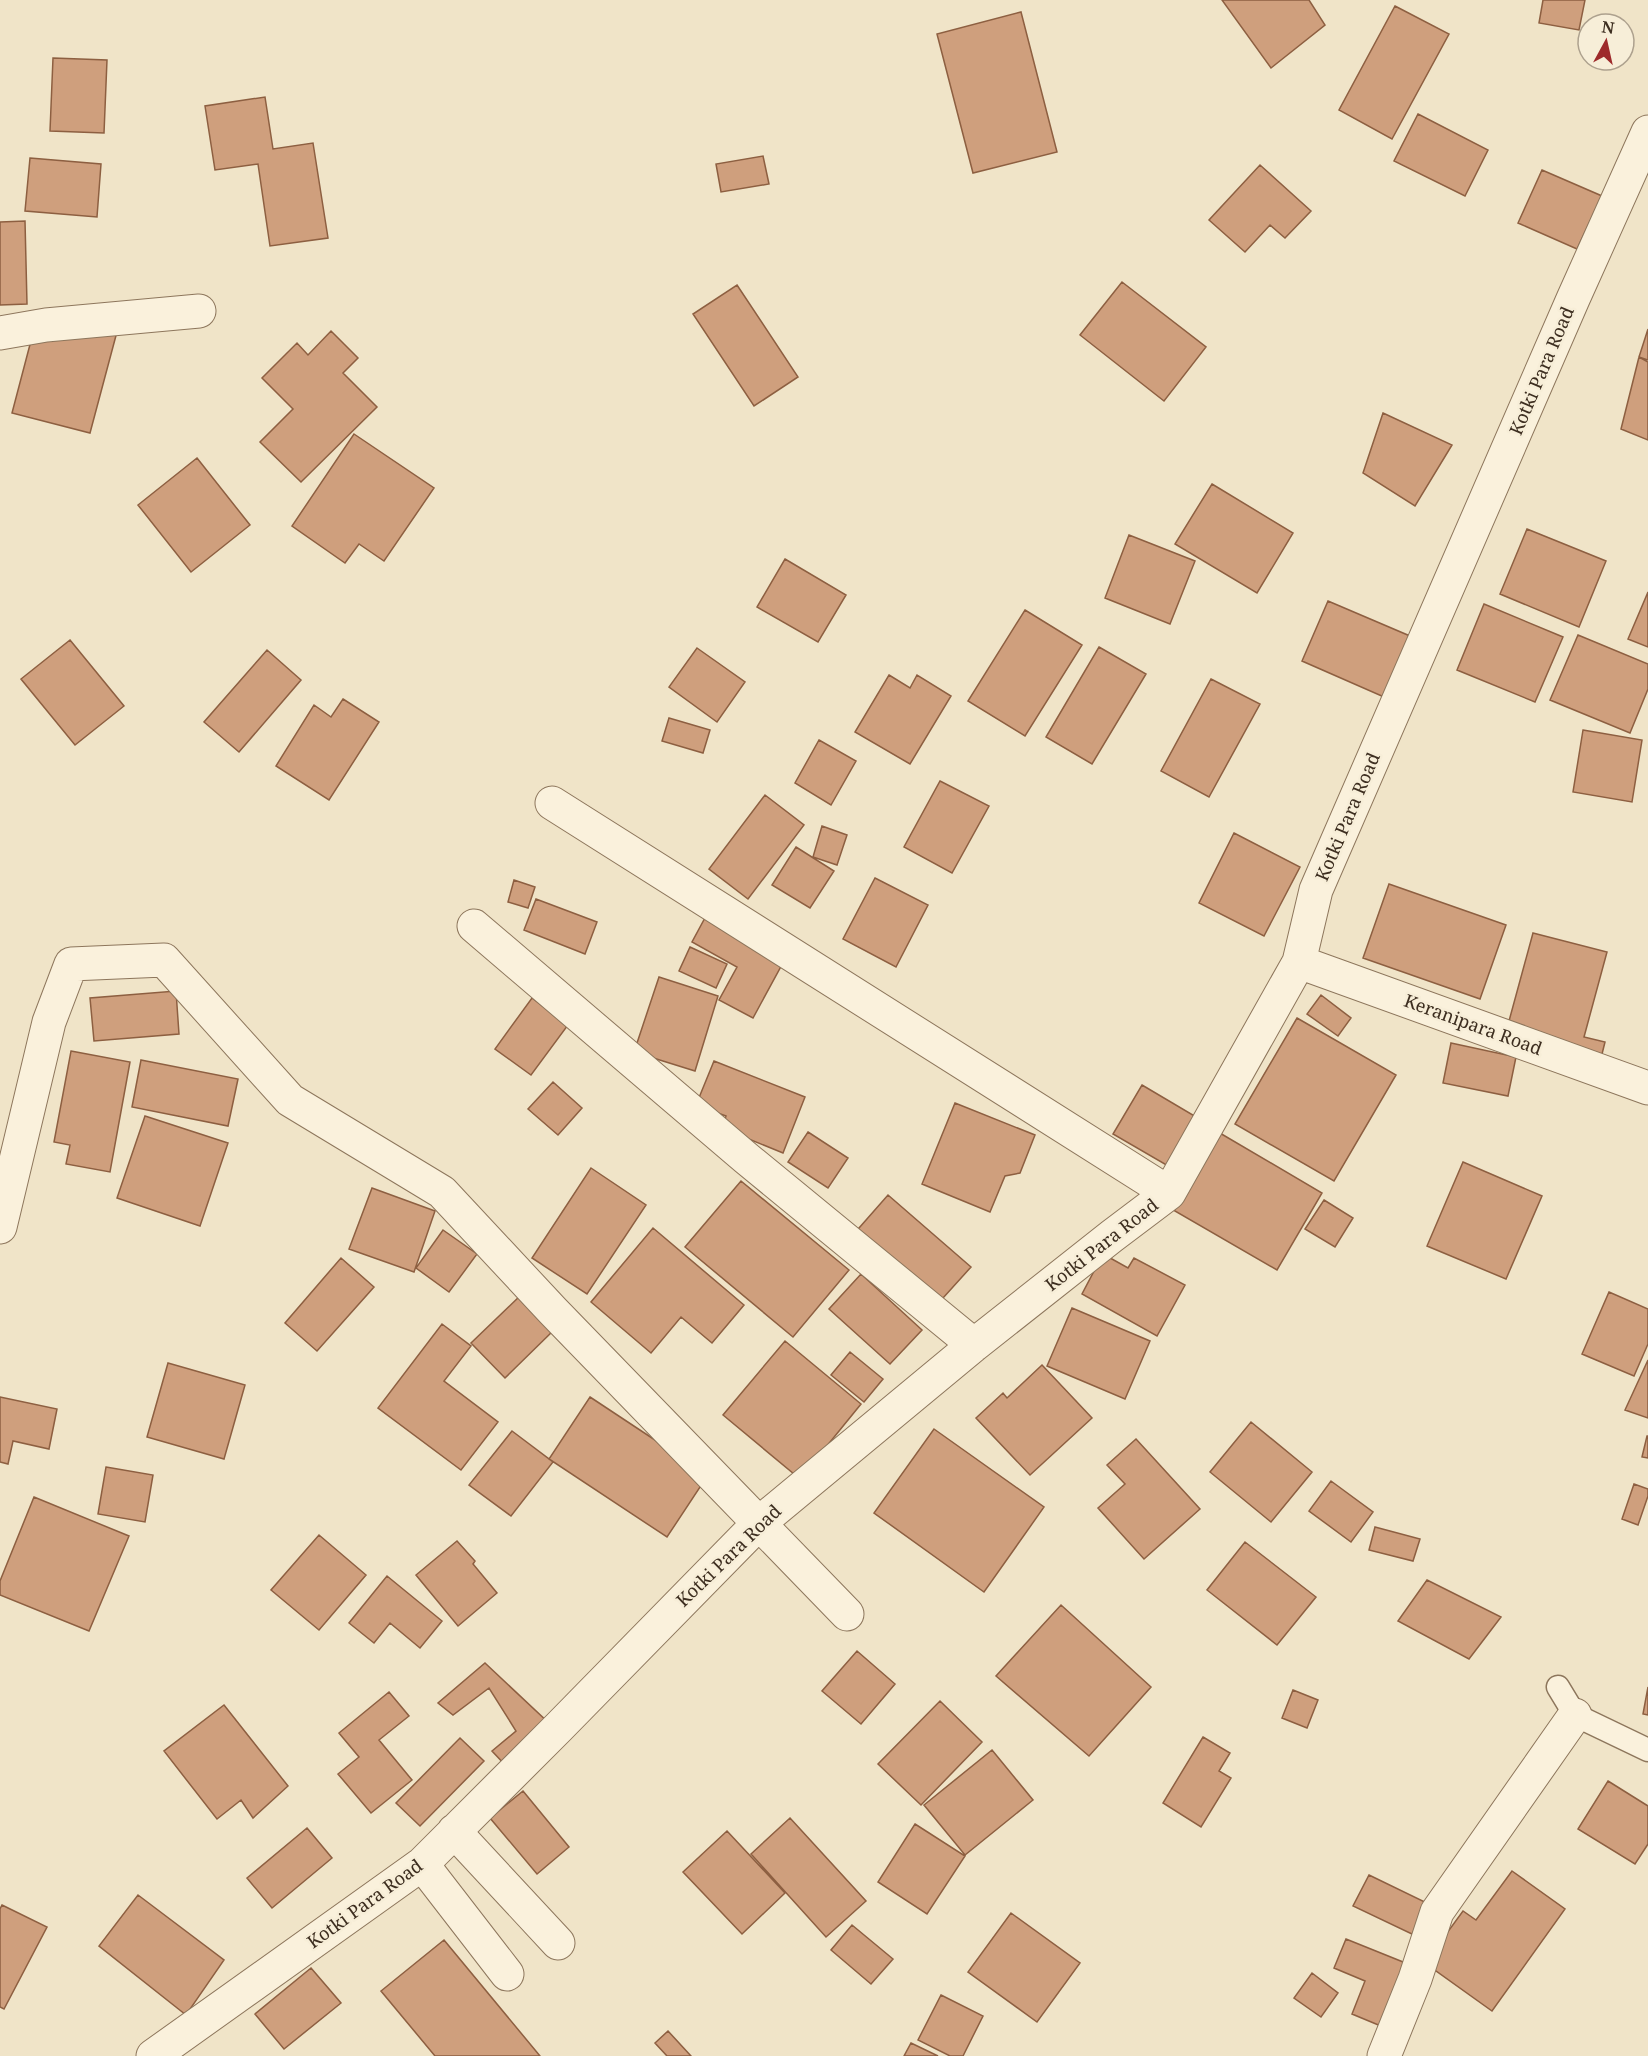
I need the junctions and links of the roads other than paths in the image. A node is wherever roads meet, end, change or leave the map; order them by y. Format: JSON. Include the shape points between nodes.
{"nodes":[{"id":1,"x":1648,"y":132,"type":"edge"},
{"id":2,"x":199,"y":311,"type":"dead end"},
{"id":3,"x":0,"y":333,"type":"edge"},
{"id":4,"x":552,"y":803,"type":"dead end"},
{"id":5,"x":474,"y":926,"type":"dead end"},
{"id":6,"x":1299,"y":962,"type":"junction"},
{"id":7,"x":1648,"y":1088,"type":"edge"},
{"id":8,"x":1169,"y":1193,"type":"junction"},
{"id":9,"x":0,"y":1227,"type":"edge"},
{"id":10,"x":974,"y":1345,"type":"junction"},
{"id":11,"x":758,"y":1524,"type":"junction"},
{"id":12,"x":846,"y":1614,"type":"dead end"},
{"id":13,"x":1558,"y":1687,"type":"dead end"},
{"id":14,"x":1575,"y":1715,"type":"junction"},
{"id":15,"x":1648,"y":1750,"type":"edge"},
{"id":16,"x":454,"y":1831,"type":"junction"},
{"id":17,"x":422,"y":1864,"type":"junction"},
{"id":18,"x":558,"y":1944,"type":"dead end"},
{"id":19,"x":507,"y":1974,"type":"dead end"},
{"id":20,"x":153,"y":2056,"type":"edge"},
{"id":21,"x":1384,"y":2056,"type":"edge"}],
"edges":[{"from":1,"to":6,"type":"street","name":"Kotki Para Road","via":[[1316,890]]},
{"from":2,"to":3,"type":"street"},
{"from":4,"to":8,"type":"street"},
{"from":5,"to":10,"type":"street","via":[[746,1158]]},
{"from":6,"to":7,"type":"street","name":"Keranipara Road"},
{"from":6,"to":8,"type":"street","name":"Kotki Para Road"},
{"from":8,"to":10,"type":"street","name":"Kotki Para Road"},
{"from":9,"to":11,"type":"street","via":[[49,1022],[71,964],[164,960],[290,1100],[442,1192]]},
{"from":10,"to":11,"type":"street","name":"Kotki Para Road"},
{"from":11,"to":12,"type":"street"},
{"from":11,"to":16,"type":"street","name":"Kotki Para Road"},
{"from":13,"to":14,"type":"lane"},
{"from":14,"to":15,"type":"lane"},
{"from":14,"to":21,"type":"street","via":[[1437,1912]]},
{"from":16,"to":17,"type":"street","name":"Kotki Para Road"},
{"from":16,"to":18,"type":"street"},
{"from":17,"to":19,"type":"street"},
{"from":17,"to":20,"type":"street","name":"Kotki Para Road"}]}
